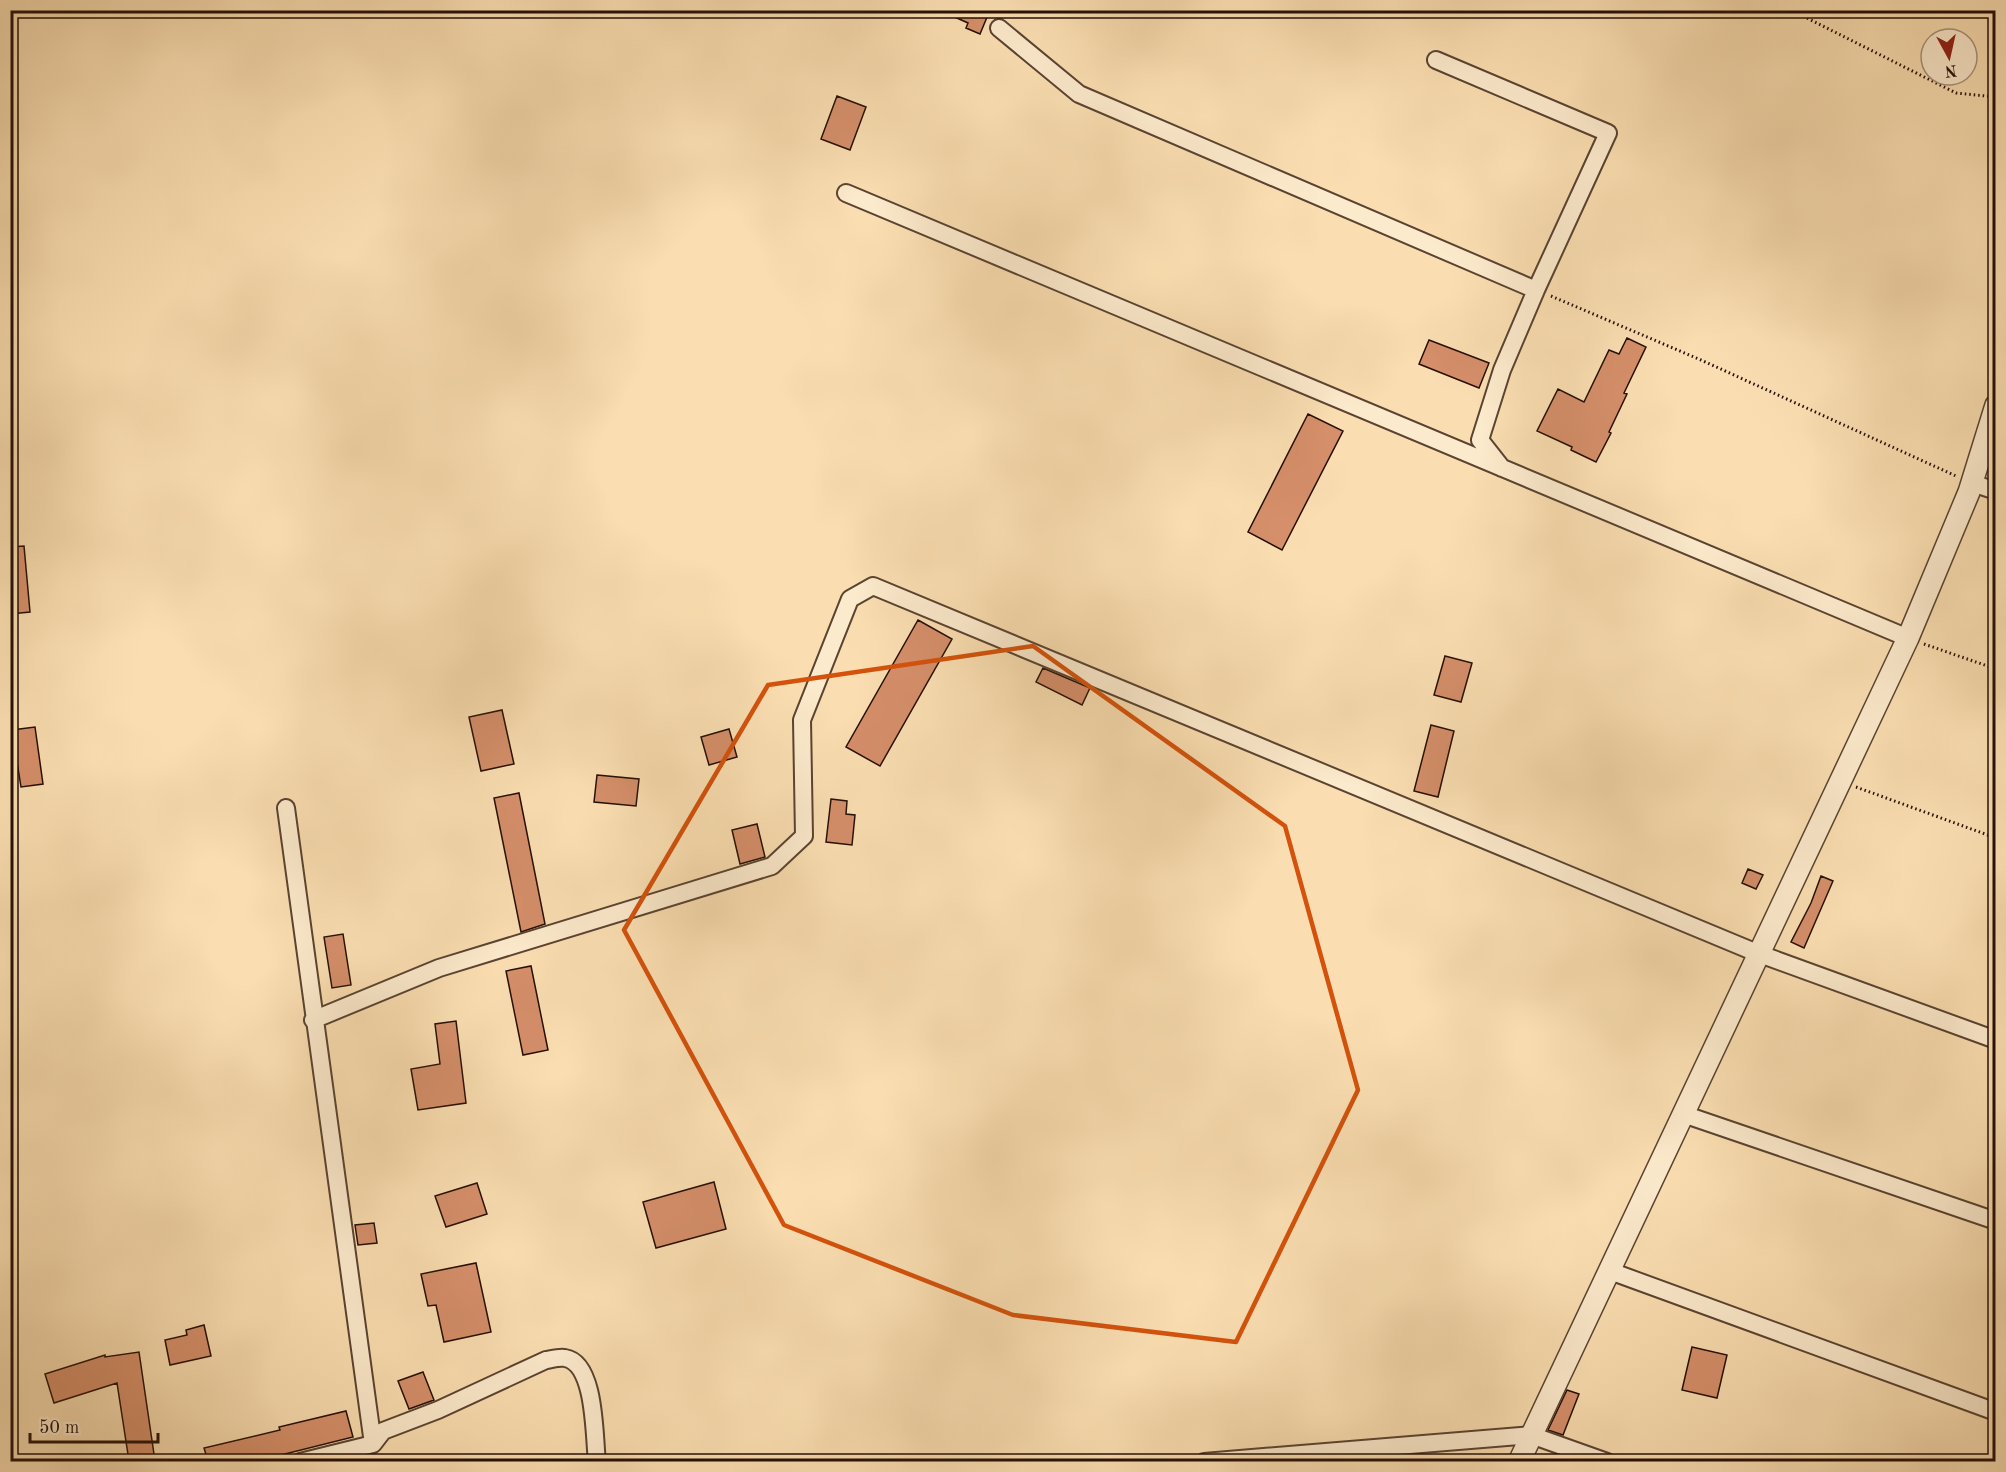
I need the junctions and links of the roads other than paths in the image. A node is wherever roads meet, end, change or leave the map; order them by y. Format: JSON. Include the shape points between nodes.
{"nodes":[{"id":1,"x":999,"y":28,"type":"dead end"},
{"id":2,"x":1436,"y":60,"type":"dead end"},
{"id":3,"x":846,"y":194,"type":"dead end"},
{"id":4,"x":1536,"y":290,"type":"junction"},
{"id":5,"x":1995,"y":405,"type":"edge"},
{"id":6,"x":1503,"y":469,"type":"junction"},
{"id":7,"x":1972,"y":483,"type":"junction"},
{"id":8,"x":1995,"y":491,"type":"edge"},
{"id":9,"x":1908,"y":638,"type":"junction"},
{"id":10,"x":286,"y":808,"type":"dead end"},
{"id":11,"x":1757,"y":953,"type":"junction"},
{"id":12,"x":314,"y":1020,"type":"junction"},
{"id":13,"x":1995,"y":1040,"type":"edge"},
{"id":14,"x":1683,"y":1114,"type":"junction"},
{"id":15,"x":1995,"y":1221,"type":"edge"},
{"id":16,"x":1610,"y":1271,"type":"junction"},
{"id":17,"x":1995,"y":1412,"type":"edge"},
{"id":18,"x":1531,"y":1435,"type":"junction"},
{"id":19,"x":373,"y":1444,"type":"junction"},
{"id":20,"x":300,"y":1461,"type":"edge"},
{"id":21,"x":597,"y":1461,"type":"edge"},
{"id":22,"x":1204,"y":1461,"type":"edge"},
{"id":23,"x":1519,"y":1461,"type":"edge"},
{"id":24,"x":1607,"y":1461,"type":"edge"}],
"edges":[{"from":1,"to":4,"type":"street","via":[[1078,94]]},
{"from":2,"to":4,"type":"street","via":[[1608,133]]},
{"from":3,"to":6,"type":"street"},
{"from":4,"to":6,"type":"street","via":[[1502,370],[1480,440]]},
{"from":5,"to":7,"type":"street"},
{"from":6,"to":9,"type":"street"},
{"from":7,"to":8,"type":"street"},
{"from":7,"to":9,"type":"street"},
{"from":9,"to":11,"type":"street"},
{"from":10,"to":12,"type":"street"},
{"from":11,"to":12,"type":"street","via":[[873,586],[850,599],[802,720],[804,836],[772,866],[439,968]]},
{"from":11,"to":13,"type":"street"},
{"from":11,"to":14,"type":"street"},
{"from":12,"to":19,"type":"street"},
{"from":14,"to":15,"type":"street"},
{"from":14,"to":16,"type":"street"},
{"from":16,"to":17,"type":"street"},
{"from":16,"to":18,"type":"street"},
{"from":18,"to":22,"type":"street"},
{"from":18,"to":23,"type":"street"},
{"from":18,"to":24,"type":"street"},
{"from":19,"to":20,"type":"street"},
{"from":19,"to":21,"type":"street","via":[[383,1431],[546,1360],[565,1357],[585,1373]]}]}
